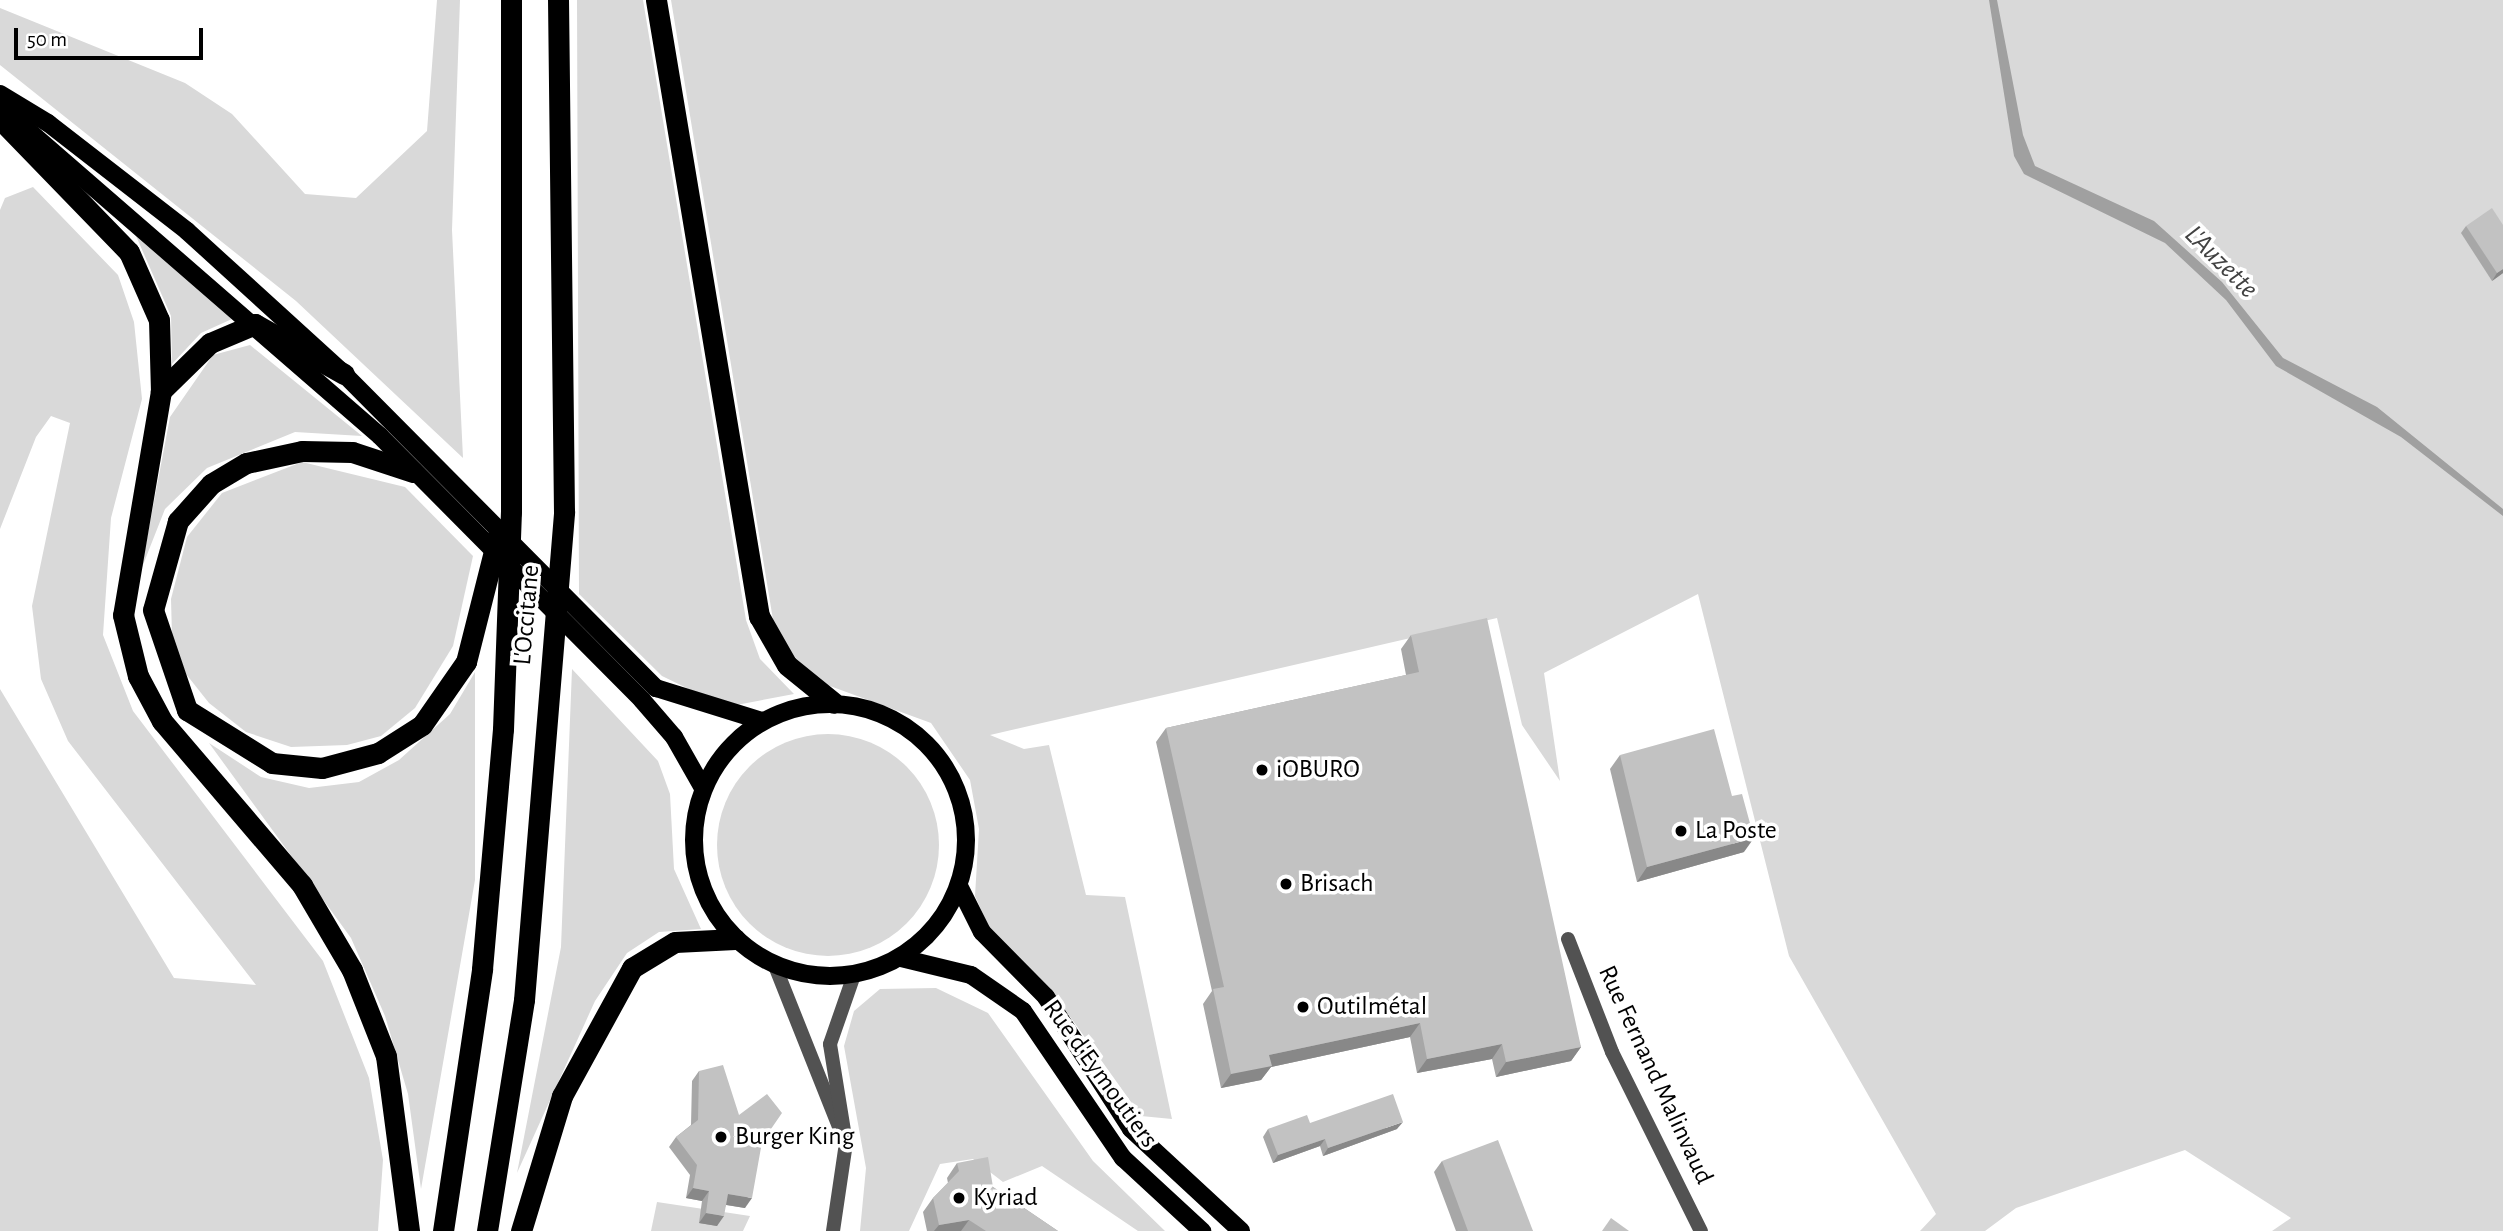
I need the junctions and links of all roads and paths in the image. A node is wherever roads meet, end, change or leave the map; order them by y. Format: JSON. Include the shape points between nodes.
{"nodes":[{"id":1,"x":511,"y":0,"type":"edge"},
{"id":2,"x":558,"y":0,"type":"edge"},
{"id":3,"x":656,"y":0,"type":"edge"},
{"id":4,"x":0,"y":94,"type":"edge"},
{"id":5,"x":0,"y":106,"type":"edge"},
{"id":6,"x":0,"y":119,"type":"edge"},
{"id":7,"x":255,"y":324,"type":"junction"},
{"id":8,"x":344,"y":374,"type":"junction"},
{"id":9,"x":161,"y":391,"type":"junction"},
{"id":10,"x":510,"y":471,"type":"junction"},
{"id":11,"x":413,"y":472,"type":"junction"},
{"id":12,"x":649,"y":694,"type":"junction"},
{"id":13,"x":834,"y":703,"type":"junction"},
{"id":14,"x":762,"y":721,"type":"junction"},
{"id":15,"x":703,"y":788,"type":"junction"},
{"id":16,"x":959,"y":887,"type":"junction"},
{"id":17,"x":735,"y":939,"type":"junction"},
{"id":18,"x":1568,"y":939,"type":"dead end"},
{"id":19,"x":901,"y":958,"type":"junction"},
{"id":20,"x":775,"y":966,"type":"junction"},
{"id":21,"x":854,"y":975,"type":"junction"},
{"id":22,"x":846,"y":1143,"type":"junction"},
{"id":23,"x":409,"y":1231,"type":"edge"},
{"id":24,"x":443,"y":1231,"type":"edge"},
{"id":25,"x":487,"y":1231,"type":"edge"},
{"id":26,"x":521,"y":1231,"type":"edge"},
{"id":27,"x":833,"y":1231,"type":"edge"},
{"id":28,"x":1202,"y":1231,"type":"edge"},
{"id":29,"x":1241,"y":1231,"type":"edge"},
{"id":30,"x":1701,"y":1231,"type":"edge"}],
"edges":[{"from":1,"to":10,"type":"highway","name":"L'Occitane"},
{"from":2,"to":25,"type":"highway","name":"L'Occitane","via":[[564,512],[524,1000]]},
{"from":3,"to":13,"type":"highway","via":[[759,616],[787,665]]},
{"from":4,"to":8,"type":"main road","via":[[48,122],[187,232]]},
{"from":5,"to":7,"type":"main road"},
{"from":6,"to":9,"type":"highway","via":[[129,253],[159,320]]},
{"from":7,"to":8,"type":"highway"},
{"from":7,"to":9,"type":"highway","via":[[210,343]]},
{"from":7,"to":11,"type":"main road"},
{"from":8,"to":12,"type":"main road"},
{"from":9,"to":23,"type":"highway","via":[[123,615],[138,676],[162,721],[302,885],[352,970],[386,1056]]},
{"from":10,"to":11,"type":"highway","via":[[488,594],[466,662],[422,725],[379,753],[322,768],[272,763],[187,710],[153,610],[178,521],[211,484],[246,463],[302,451],[352,452]]},
{"from":10,"to":24,"type":"highway","name":"L'Occitane","via":[[503,729],[482,969]]},
{"from":11,"to":12,"type":"main road"},
{"from":12,"to":14,"type":"main road"},
{"from":12,"to":15,"type":"main road"},
{"from":13,"to":14,"type":"main road"},
{"from":13,"to":16,"type":"main road","via":[[876,711],[914,732],[943,763],[962,802],[967,844]]},
{"from":14,"to":15,"type":"main road","via":[[727,750]]},
{"from":15,"to":17,"type":"main road","via":[[693,828],[695,869],[710,907]]},
{"from":16,"to":19,"type":"main road","via":[[936,927]]},
{"from":16,"to":29,"type":"main road","via":[[982,932],[1046,997],[1131,1129]]},
{"from":17,"to":20,"type":"main road"},
{"from":17,"to":26,"type":"highway","via":[[675,943],[632,968],[562,1096]]},
{"from":18,"to":30,"type":"street","name":"Rue Fernand Malinvaud","via":[[1612,1052]]},
{"from":19,"to":21,"type":"main road"},
{"from":19,"to":28,"type":"main road","name":"Rue d'Eymoutiers","via":[[971,975],[1023,1010],[1123,1158]]},
{"from":20,"to":21,"type":"main road","via":[[814,976]]},
{"from":20,"to":22,"type":"street"},
{"from":21,"to":22,"type":"street","via":[[831,1044]]},
{"from":22,"to":27,"type":"street"}]}
